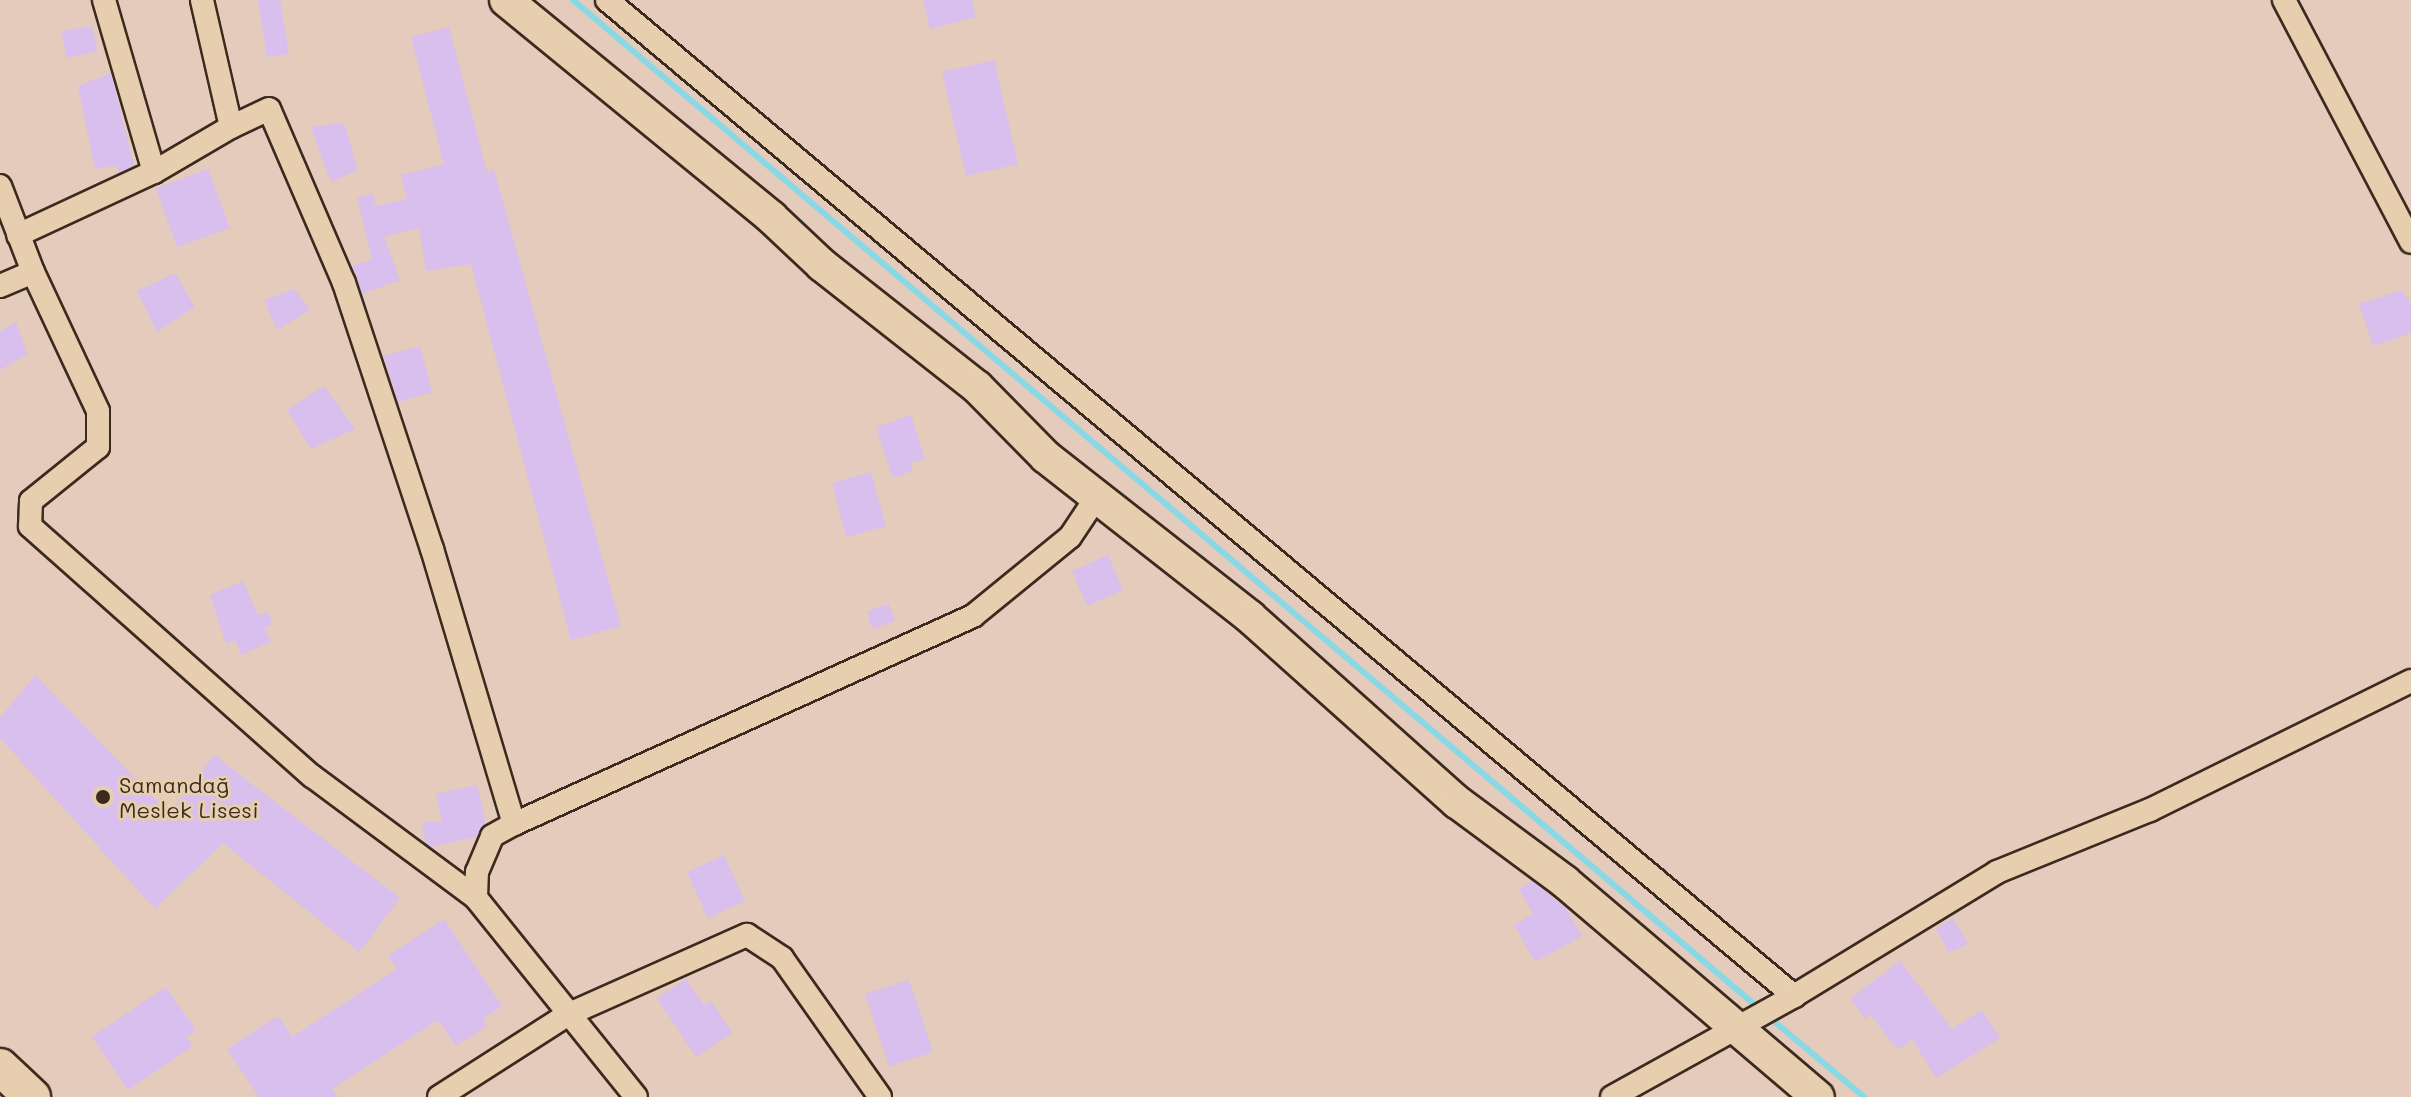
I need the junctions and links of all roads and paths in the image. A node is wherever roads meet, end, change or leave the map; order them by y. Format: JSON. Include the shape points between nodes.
{"nodes":[{"id":1,"x":104,"y":0,"type":"edge"},
{"id":2,"x":202,"y":0,"type":"edge"},
{"id":3,"x":506,"y":0,"type":"edge"},
{"id":4,"x":607,"y":0,"type":"edge"},
{"id":5,"x":2284,"y":0,"type":"edge"},
{"id":6,"x":231,"y":127,"type":"junction"},
{"id":7,"x":154,"y":172,"type":"junction"},
{"id":8,"x":0,"y":186,"type":"edge"},
{"id":9,"x":18,"y":235,"type":"junction"},
{"id":10,"x":2411,"y":242,"type":"edge"},
{"id":11,"x":33,"y":272,"type":"junction"},
{"id":12,"x":0,"y":286,"type":"edge"},
{"id":13,"x":1098,"y":495,"type":"junction"},
{"id":14,"x":2411,"y":681,"type":"edge"},
{"id":15,"x":514,"y":824,"type":"junction"},
{"id":16,"x":476,"y":898,"type":"junction"},
{"id":17,"x":1794,"y":996,"type":"junction"},
{"id":18,"x":567,"y":1015,"type":"junction"},
{"id":19,"x":1739,"y":1026,"type":"junction"},
{"id":20,"x":0,"y":1067,"type":"edge"},
{"id":21,"x":32,"y":1097,"type":"edge"},
{"id":22,"x":439,"y":1097,"type":"edge"},
{"id":23,"x":636,"y":1097,"type":"edge"},
{"id":24,"x":880,"y":1097,"type":"edge"},
{"id":25,"x":1612,"y":1097,"type":"edge"},
{"id":26,"x":1818,"y":1097,"type":"edge"}],
"edges":[{"from":1,"to":7,"type":"street"},
{"from":2,"to":6,"type":"street"},
{"from":3,"to":13,"type":"street","via":[[771,217],[822,265],[977,387],[1046,457]]},
{"from":4,"to":17,"type":"street"},
{"from":5,"to":10,"type":"street"},
{"from":6,"to":7,"type":"street"},
{"from":6,"to":15,"type":"street","via":[[269,109],[344,283]]},
{"from":7,"to":9,"type":"street"},
{"from":8,"to":9,"type":"street"},
{"from":9,"to":11,"type":"street"},
{"from":11,"to":12,"type":"street"},
{"from":11,"to":16,"type":"street","via":[[98,411],[98,447],[31,501],[30,526],[312,776]]},
{"from":13,"to":15,"type":"street","via":[[1070,537],[973,616]]},
{"from":13,"to":19,"type":"street","via":[[1250,617],[1457,802],[1565,882]]},
{"from":14,"to":17,"type":"street","via":[[2150,810],[1997,872]]},
{"from":15,"to":16,"type":"street","via":[[492,836],[477,872]]},
{"from":16,"to":18,"type":"street"},
{"from":17,"to":19,"type":"street"},
{"from":18,"to":22,"type":"street"},
{"from":18,"to":23,"type":"street"},
{"from":18,"to":24,"type":"street","via":[[747,935],[782,958]]},
{"from":19,"to":25,"type":"street"},
{"from":19,"to":26,"type":"street"},
{"from":20,"to":21,"type":"main road"}]}
